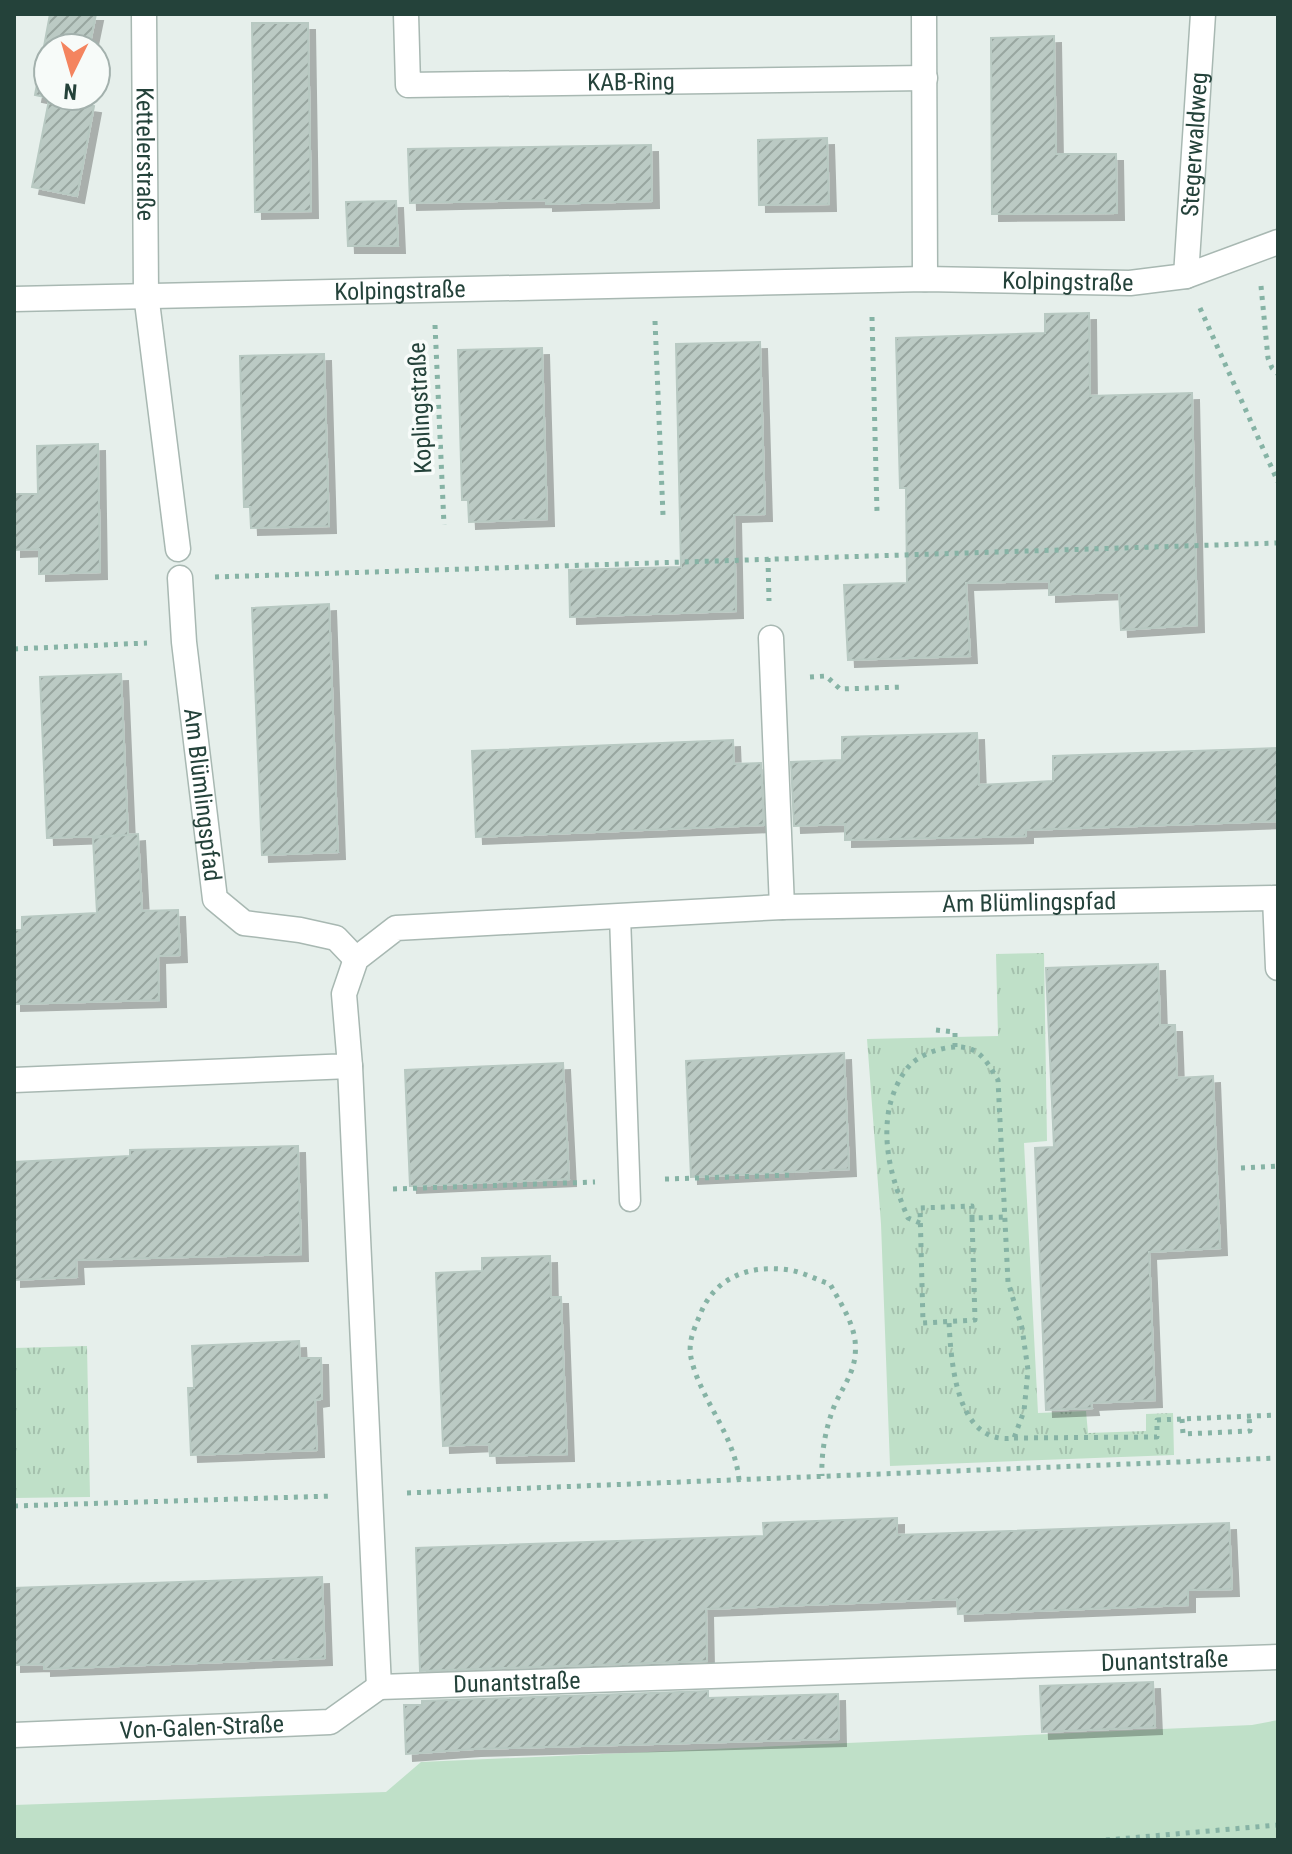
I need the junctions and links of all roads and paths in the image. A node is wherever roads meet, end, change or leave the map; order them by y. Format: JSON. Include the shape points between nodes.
{"nodes":[{"id":1,"x":144,"y":14,"type":"edge"},
{"id":2,"x":406,"y":14,"type":"edge"},
{"id":3,"x":924,"y":14,"type":"edge"},
{"id":4,"x":1203,"y":14,"type":"edge"},
{"id":5,"x":925,"y":78,"type":"junction"},
{"id":6,"x":1268,"y":246,"type":"edge"},
{"id":7,"x":1186,"y":276,"type":"junction"},
{"id":8,"x":925,"y":279,"type":"junction"},
{"id":9,"x":871,"y":280,"type":"junction"},
{"id":10,"x":654,"y":285,"type":"junction"},
{"id":11,"x":433,"y":288,"type":"junction"},
{"id":12,"x":146,"y":294,"type":"junction"},
{"id":13,"x":14,"y":299,"type":"edge"},
{"id":14,"x":1278,"y":374,"type":"edge"},
{"id":15,"x":1278,"y":482,"type":"edge"},
{"id":16,"x":877,"y":512,"type":"dead end"},
{"id":17,"x":663,"y":515,"type":"dead end"},
{"id":18,"x":444,"y":525,"type":"dead end"},
{"id":19,"x":1278,"y":543,"type":"edge"},
{"id":20,"x":178,"y":549,"type":"dead end"},
{"id":21,"x":180,"y":578,"type":"joint"},
{"id":22,"x":771,"y":638,"type":"dead end"},
{"id":23,"x":184,"y":642,"type":"junction"},
{"id":24,"x":14,"y":649,"type":"edge"},
{"id":25,"x":772,"y":677,"type":"junction"},
{"id":26,"x":904,"y":687,"type":"dead end"},
{"id":27,"x":1276,"y":898,"type":"edge"},
{"id":28,"x":782,"y":907,"type":"junction"},
{"id":29,"x":620,"y":916,"type":"junction"},
{"id":30,"x":356,"y":959,"type":"junction"},
{"id":31,"x":1278,"y":968,"type":"edge"},
{"id":32,"x":936,"y":1030,"type":"dead end"},
{"id":33,"x":955,"y":1047,"type":"junction"},
{"id":34,"x":350,"y":1066,"type":"junction"},
{"id":35,"x":14,"y":1080,"type":"edge"},
{"id":36,"x":1278,"y":1166,"type":"edge"},
{"id":37,"x":1241,"y":1168,"type":"dead end"},
{"id":38,"x":795,"y":1175,"type":"dead end"},
{"id":39,"x":630,"y":1180,"type":"junction"},
{"id":40,"x":356,"y":1191,"type":"junction"},
{"id":41,"x":630,"y":1201,"type":"dead end"},
{"id":42,"x":1005,"y":1217,"type":"junction"},
{"id":43,"x":972,"y":1218,"type":"junction"},
{"id":44,"x":920,"y":1223,"type":"junction"},
{"id":45,"x":949,"y":1322,"type":"junction"},
{"id":46,"x":1278,"y":1415,"type":"edge"},
{"id":47,"x":1249,"y":1416,"type":"junction"},
{"id":48,"x":1182,"y":1419,"type":"junction"},
{"id":49,"x":1014,"y":1438,"type":"junction"},
{"id":50,"x":1278,"y":1458,"type":"edge"},
{"id":51,"x":822,"y":1476,"type":"junction"},
{"id":52,"x":739,"y":1480,"type":"junction"},
{"id":53,"x":371,"y":1495,"type":"junction"},
{"id":54,"x":14,"y":1506,"type":"edge"},
{"id":55,"x":1278,"y":1657,"type":"edge"},
{"id":56,"x":379,"y":1687,"type":"junction"},
{"id":57,"x":14,"y":1735,"type":"edge"},
{"id":58,"x":1278,"y":1825,"type":"edge"},
{"id":59,"x":1106,"y":1840,"type":"edge"}],
"edges":[{"from":1,"to":12,"type":"street","name":"Kettelerstraße"},
{"from":2,"to":5,"type":"street","name":"KAB-Ring","via":[[408,85]]},
{"from":3,"to":5,"type":"street"},
{"from":4,"to":7,"type":"street","name":"Stegerwaldweg"},
{"from":5,"to":8,"type":"street"},
{"from":6,"to":7,"type":"street","name":"Kolpingstraße"},
{"from":6,"to":14,"type":"path","via":[[1268,358]]},
{"from":7,"to":8,"type":"street","name":"Kolpingstraße","via":[[1130,283]]},
{"from":7,"to":15,"type":"path"},
{"from":8,"to":9,"type":"street","name":"Kolpingstraße"},
{"from":9,"to":10,"type":"street","name":"Kolpingstraße"},
{"from":9,"to":16,"type":"path"},
{"from":10,"to":11,"type":"street","name":"Kolpingstraße"},
{"from":10,"to":17,"type":"path"},
{"from":11,"to":12,"type":"street","name":"Kolpingstraße"},
{"from":11,"to":18,"type":"path","name":"Koplingstraße"},
{"from":12,"to":13,"type":"street","name":"Kolpingstraße"},
{"from":12,"to":20,"type":"street"},
{"from":19,"to":21,"type":"path"},
{"from":21,"to":23,"type":"street","name":"Am Blümlingspfad"},
{"from":22,"to":25,"type":"street"},
{"from":23,"to":24,"type":"path"},
{"from":23,"to":30,"type":"street","name":"Am Blümlingspfad","via":[[215,899],[244,923],[336,938]]},
{"from":25,"to":26,"type":"path","via":[[826,676],[840,689]]},
{"from":25,"to":28,"type":"street"},
{"from":27,"to":28,"type":"street","name":"Am Blümlingspfad"},
{"from":27,"to":31,"type":"street"},
{"from":28,"to":29,"type":"street","name":"Am Blümlingspfad"},
{"from":29,"to":30,"type":"street","name":"Am Blümlingspfad","via":[[396,928]]},
{"from":29,"to":39,"type":"lane"},
{"from":30,"to":34,"type":"street","via":[[344,994]]},
{"from":32,"to":33,"type":"path","via":[[955,1032]]},
{"from":33,"to":42,"type":"path","via":[[972,1049],[998,1080]]},
{"from":33,"to":44,"type":"path","via":[[933,1051],[911,1064],[889,1109],[887,1152],[896,1190],[908,1218]]},
{"from":34,"to":35,"type":"street"},
{"from":34,"to":40,"type":"street"},
{"from":36,"to":37,"type":"path"},
{"from":38,"to":39,"type":"path"},
{"from":39,"to":40,"type":"path"},
{"from":39,"to":41,"type":"lane"},
{"from":40,"to":53,"type":"street"},
{"from":42,"to":43,"type":"path"},
{"from":42,"to":49,"type":"path","via":[[1008,1282],[1028,1370],[1024,1411]]},
{"from":43,"to":44,"type":"path","via":[[972,1206],[920,1208]]},
{"from":43,"to":45,"type":"path","via":[[975,1320]]},
{"from":44,"to":45,"type":"path","via":[[923,1323]]},
{"from":45,"to":49,"type":"path","via":[[960,1399],[981,1431],[999,1440]]},
{"from":46,"to":47,"type":"path"},
{"from":47,"to":48,"type":"path"},
{"from":47,"to":48,"type":"path","via":[[1250,1431],[1183,1434]]},
{"from":48,"to":49,"type":"path","via":[[1157,1420],[1157,1437]]},
{"from":50,"to":51,"type":"path"},
{"from":51,"to":52,"type":"path"},
{"from":51,"to":52,"type":"path","via":[[826,1431],[853,1371],[850,1320],[830,1284],[790,1270],[749,1270],[726,1279],[704,1304],[690,1340],[696,1376],[725,1429]]},
{"from":52,"to":53,"type":"path"},
{"from":53,"to":54,"type":"path"},
{"from":53,"to":56,"type":"street"},
{"from":55,"to":56,"type":"street","name":"Dunantstraße"},
{"from":56,"to":57,"type":"street","name":"Von-Galen-Straße","via":[[330,1722]]},
{"from":58,"to":59,"type":"path"}]}
